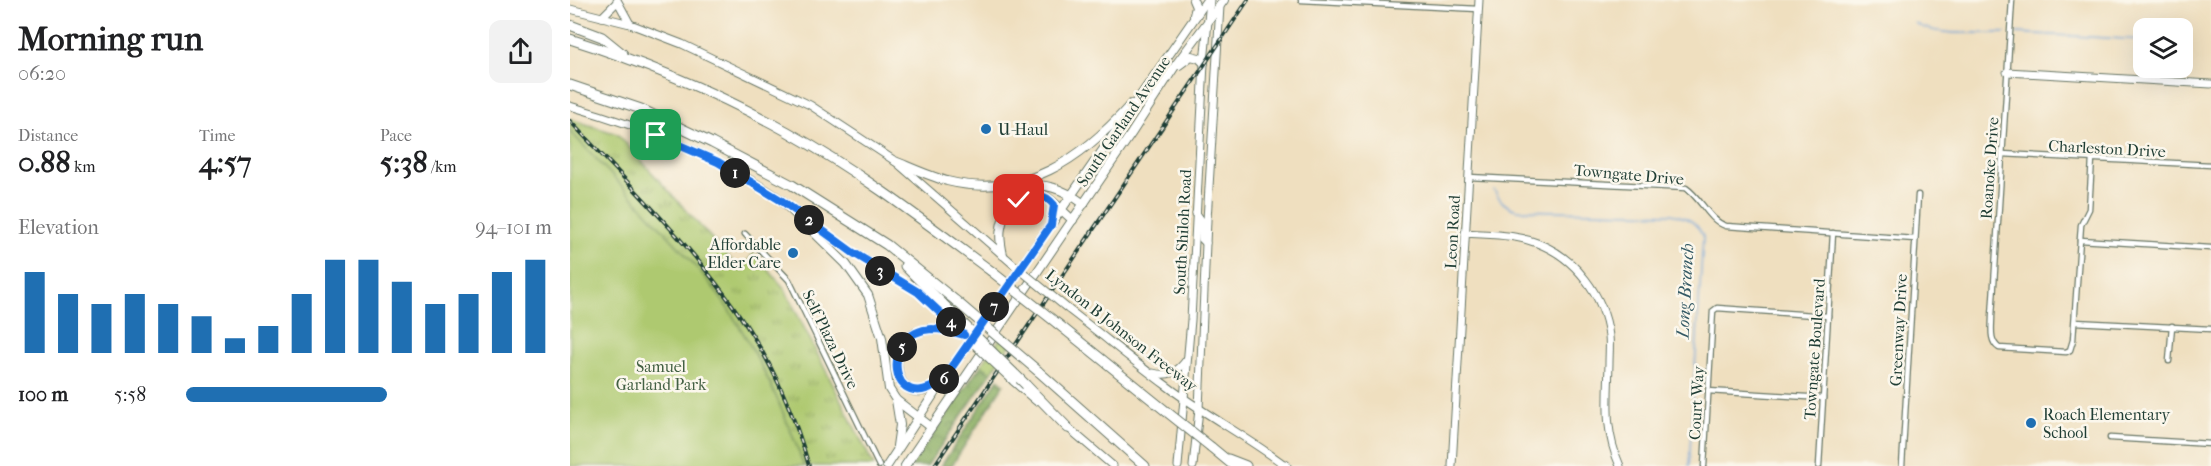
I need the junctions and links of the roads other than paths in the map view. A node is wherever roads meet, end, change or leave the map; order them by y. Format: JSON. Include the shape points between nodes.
{"nodes":[{"id":1,"x":1193,"y":0,"type":"edge"},
{"id":2,"x":1209,"y":0,"type":"edge"},
{"id":3,"x":1301,"y":0,"type":"edge"},
{"id":4,"x":1479,"y":0,"type":"edge"},
{"id":5,"x":2012,"y":0,"type":"edge"},
{"id":6,"x":617,"y":1,"type":"edge"},
{"id":7,"x":1222,"y":2,"type":"edge"},
{"id":8,"x":570,"y":9,"type":"edge"},
{"id":9,"x":1478,"y":9,"type":"junction"},
{"id":10,"x":602,"y":17,"type":"junction"},
{"id":11,"x":1192,"y":22,"type":"junction"},
{"id":12,"x":630,"y":24,"type":"junction"},
{"id":13,"x":1208,"y":24,"type":"junction"},
{"id":14,"x":570,"y":25,"type":"edge"},
{"id":15,"x":570,"y":39,"type":"edge"},
{"id":16,"x":627,"y":57,"type":"junction"},
{"id":17,"x":1204,"y":63,"type":"junction"},
{"id":18,"x":1175,"y":66,"type":"junction"},
{"id":19,"x":2007,"y":72,"type":"junction"},
{"id":20,"x":1150,"y":83,"type":"junction"},
{"id":21,"x":2211,"y":84,"type":"edge"},
{"id":22,"x":570,"y":85,"type":"edge"},
{"id":23,"x":570,"y":106,"type":"edge"},
{"id":24,"x":2002,"y":154,"type":"junction"},
{"id":25,"x":2092,"y":159,"type":"junction"},
{"id":26,"x":895,"y":161,"type":"junction"},
{"id":27,"x":2211,"y":165,"type":"edge"},
{"id":28,"x":1468,"y":177,"type":"junction"},
{"id":29,"x":999,"y":184,"type":"junction"},
{"id":30,"x":1071,"y":195,"type":"junction"},
{"id":31,"x":1918,"y":195,"type":"dead end"},
{"id":32,"x":782,"y":201,"type":"junction"},
{"id":33,"x":1084,"y":204,"type":"junction"},
{"id":34,"x":1054,"y":205,"type":"junction"},
{"id":35,"x":1062,"y":211,"type":"junction"},
{"id":36,"x":1196,"y":213,"type":"junction"},
{"id":37,"x":1073,"y":220,"type":"junction"},
{"id":38,"x":1051,"y":225,"type":"junction"},
{"id":39,"x":1465,"y":233,"type":"junction"},
{"id":40,"x":1833,"y":233,"type":"junction"},
{"id":41,"x":745,"y":234,"type":"dead end"},
{"id":42,"x":878,"y":239,"type":"junction"},
{"id":43,"x":1915,"y":239,"type":"junction"},
{"id":44,"x":2080,"y":240,"type":"junction"},
{"id":45,"x":1206,"y":243,"type":"junction"},
{"id":46,"x":2211,"y":248,"type":"edge"},
{"id":47,"x":1003,"y":255,"type":"junction"},
{"id":48,"x":1828,"y":316,"type":"junction"},
{"id":49,"x":1191,"y":320,"type":"junction"},
{"id":50,"x":1202,"y":320,"type":"junction"},
{"id":51,"x":2075,"y":322,"type":"junction"},
{"id":52,"x":2172,"y":326,"type":"junction"},
{"id":53,"x":2211,"y":329,"type":"edge"},
{"id":54,"x":964,"y":335,"type":"junction"},
{"id":55,"x":1188,"y":357,"type":"junction"},
{"id":56,"x":2169,"y":361,"type":"dead end"},
{"id":57,"x":1150,"y":372,"type":"junction"},
{"id":58,"x":943,"y":380,"type":"junction"},
{"id":59,"x":1708,"y":391,"type":"junction"},
{"id":60,"x":1823,"y":398,"type":"junction"},
{"id":61,"x":1185,"y":399,"type":"junction"},
{"id":62,"x":896,"y":400,"type":"junction"},
{"id":63,"x":1199,"y":409,"type":"junction"},
{"id":64,"x":918,"y":418,"type":"junction"},
{"id":65,"x":931,"y":427,"type":"junction"},
{"id":66,"x":1068,"y":428,"type":"junction"},
{"id":67,"x":2110,"y":438,"type":"dead end"},
{"id":68,"x":2211,"y":444,"type":"edge"},
{"id":69,"x":894,"y":455,"type":"junction"},
{"id":70,"x":1223,"y":457,"type":"junction"},
{"id":71,"x":1143,"y":464,"type":"edge"},
{"id":72,"x":879,"y":466,"type":"edge"},
{"id":73,"x":887,"y":466,"type":"edge"},
{"id":74,"x":905,"y":466,"type":"edge"},
{"id":75,"x":1113,"y":466,"type":"edge"},
{"id":76,"x":1178,"y":466,"type":"edge"},
{"id":77,"x":1193,"y":466,"type":"edge"},
{"id":78,"x":1234,"y":466,"type":"edge"},
{"id":79,"x":1246,"y":466,"type":"edge"},
{"id":80,"x":1286,"y":466,"type":"edge"},
{"id":81,"x":1452,"y":466,"type":"edge"},
{"id":82,"x":1620,"y":466,"type":"edge"},
{"id":83,"x":1704,"y":466,"type":"edge"},
{"id":84,"x":1819,"y":466,"type":"edge"},
{"id":85,"x":1902,"y":466,"type":"edge"}],
"edges":[{"from":1,"to":11,"type":"main road","via":[[1196,7]]},
{"from":2,"to":11,"type":"main road","name":"South Garland Avenue"},
{"from":2,"to":13,"type":"main road","name":"South Shiloh Road"},
{"from":3,"to":9,"type":"street"},
{"from":4,"to":9,"type":"main road","name":"Leon Road"},
{"from":5,"to":19,"type":"street","name":"Roanoke Drive"},
{"from":6,"to":10,"type":"main road"},
{"from":6,"to":12,"type":"main road"},
{"from":7,"to":13,"type":"main road","name":"South Garland Avenue"},
{"from":7,"to":45,"type":"main road","name":"South Shiloh Road"},
{"from":8,"to":10,"type":"main road","name":"Lyndon B Johnson Freeway"},
{"from":9,"to":28,"type":"main road","name":"Leon Road"},
{"from":10,"to":12,"type":"main road","name":"Lyndon B Johnson Freeway"},
{"from":11,"to":20,"type":"main road","name":"South Garland Avenue"},
{"from":12,"to":26,"type":"main road","name":"Lyndon B Johnson Freeway","via":[[682,44],[810,105]]},
{"from":13,"to":17,"type":"main road","name":"South Shiloh Road"},
{"from":13,"to":18,"type":"main road","name":"South Garland Avenue"},
{"from":14,"to":16,"type":"highway","via":[[602,37]]},
{"from":15,"to":16,"type":"highway"},
{"from":16,"to":70,"type":"highway","bridge":true,"via":[[788,132],[882,191],[991,271]]},
{"from":17,"to":18,"type":"main road","via":[[1191,56]]},
{"from":17,"to":36,"type":"main road","name":"South Shiloh Road"},
{"from":18,"to":33,"type":"main road","name":"South Garland Avenue"},
{"from":19,"to":21,"type":"main road"},
{"from":19,"to":24,"type":"street","name":"Roanoke Drive"},
{"from":20,"to":29,"type":"main road","via":[[1112,126],[1082,152],[1044,173]]},
{"from":20,"to":30,"type":"main road","name":"South Garland Avenue"},
{"from":22,"to":42,"type":"highway","via":[[641,109],[712,142],[792,185]]},
{"from":23,"to":32,"type":"main road","via":[[688,148]]},
{"from":24,"to":25,"type":"street","name":"Charleston Drive"},
{"from":24,"to":51,"type":"street","name":"Roanoke Drive","via":[[1991,338],[1999,348],[2066,352],[2070,350]]},
{"from":25,"to":27,"type":"street","name":"Charleston Drive"},
{"from":25,"to":44,"type":"street","via":[[2089,209]]},
{"from":26,"to":29,"type":"main road","via":[[947,181]]},
{"from":26,"to":47,"type":"main road","name":"Lyndon B Johnson Freeway"},
{"from":28,"to":39,"type":"main road","name":"Leon Road"},
{"from":28,"to":40,"type":"street","name":"Towngate Drive","via":[[1686,189],[1726,226]]},
{"from":29,"to":30,"type":"main road","via":[[1043,184]]},
{"from":30,"to":33,"type":"main road"},
{"from":30,"to":35,"type":"main road","name":"South Garland Avenue"},
{"from":31,"to":43,"type":"street","name":"Greenway Drive"},
{"from":32,"to":54,"type":"main road","via":[[852,252],[918,292]]},
{"from":32,"to":62,"type":"main road","via":[[846,264],[868,295]]},
{"from":33,"to":37,"type":"main road","name":"South Garland Avenue"},
{"from":34,"to":35,"type":"main road"},
{"from":34,"to":38,"type":"main road"},
{"from":34,"to":47,"type":"main road","via":[[1041,195],[1024,197],[1014,204],[1000,227]]},
{"from":35,"to":37,"type":"main road"},
{"from":35,"to":38,"type":"main road","name":"South Garland Avenue"},
{"from":36,"to":45,"type":"main road"},
{"from":36,"to":49,"type":"main road","name":"South Shiloh Road"},
{"from":37,"to":65,"type":"main road","name":"South Garland Avenue"},
{"from":38,"to":58,"type":"main road","name":"South Garland Avenue"},
{"from":39,"to":81,"type":"main road","name":"Leon Road"},
{"from":39,"to":82,"type":"main road","via":[[1536,242],[1564,258],[1588,281],[1610,336],[1607,425]]},
{"from":40,"to":43,"type":"street","name":"Towngate Drive"},
{"from":40,"to":48,"type":"street","name":"Towngate Boulevard"},
{"from":41,"to":72,"type":"street","name":"Self Plaza Drive","via":[[789,280]]},
{"from":42,"to":66,"type":"highway","bridge":true},
{"from":42,"to":71,"type":"highway","bridge":true,"via":[[1038,370]]},
{"from":43,"to":85,"type":"street","name":"Greenway Drive"},
{"from":44,"to":46,"type":"street"},
{"from":44,"to":51,"type":"street"},
{"from":45,"to":50,"type":"main road","name":"South Shiloh Road"},
{"from":47,"to":57,"type":"main road","name":"Lyndon B Johnson Freeway","bridge":true},
{"from":48,"to":59,"type":"street","name":"Court Way","via":[[1716,308]]},
{"from":48,"to":60,"type":"street","name":"Towngate Boulevard"},
{"from":49,"to":50,"type":"main road"},
{"from":49,"to":55,"type":"main road","name":"South Shiloh Road"},
{"from":50,"to":63,"type":"main road","name":"South Shiloh Road"},
{"from":51,"to":52,"type":"street"},
{"from":52,"to":53,"type":"street"},
{"from":52,"to":56,"type":"street"},
{"from":54,"to":58,"type":"main road","via":[[930,329],[919,332],[898,353],[897,375],[910,390],[922,391]]},
{"from":54,"to":66,"type":"main road","bridge":true},
{"from":55,"to":57,"type":"main road","via":[[1174,372]]},
{"from":55,"to":61,"type":"main road","name":"South Shiloh Road"},
{"from":57,"to":61,"type":"main road","name":"Lyndon B Johnson Freeway"},
{"from":58,"to":64,"type":"main road","name":"South Garland Avenue"},
{"from":59,"to":60,"type":"street"},
{"from":59,"to":83,"type":"street","name":"Court Way"},
{"from":60,"to":84,"type":"street","name":"Towngate Boulevard"},
{"from":61,"to":63,"type":"main road","name":"Lyndon B Johnson Freeway"},
{"from":61,"to":76,"type":"main road","name":"South Shiloh Road"},
{"from":62,"to":64,"type":"main road"},
{"from":62,"to":69,"type":"main road","via":[[900,425]]},
{"from":63,"to":77,"type":"main road","name":"South Shiloh Road"},
{"from":63,"to":80,"type":"main road","name":"Lyndon B Johnson Freeway"},
{"from":64,"to":65,"type":"main road"},
{"from":64,"to":69,"type":"main road","name":"South Garland Avenue"},
{"from":65,"to":74,"type":"main road","name":"South Garland Avenue"},
{"from":66,"to":75,"type":"main road"},
{"from":67,"to":68,"type":"street"},
{"from":69,"to":73,"type":"main road","name":"South Garland Avenue"},
{"from":70,"to":78,"type":"highway"},
{"from":70,"to":79,"type":"highway"}]}
